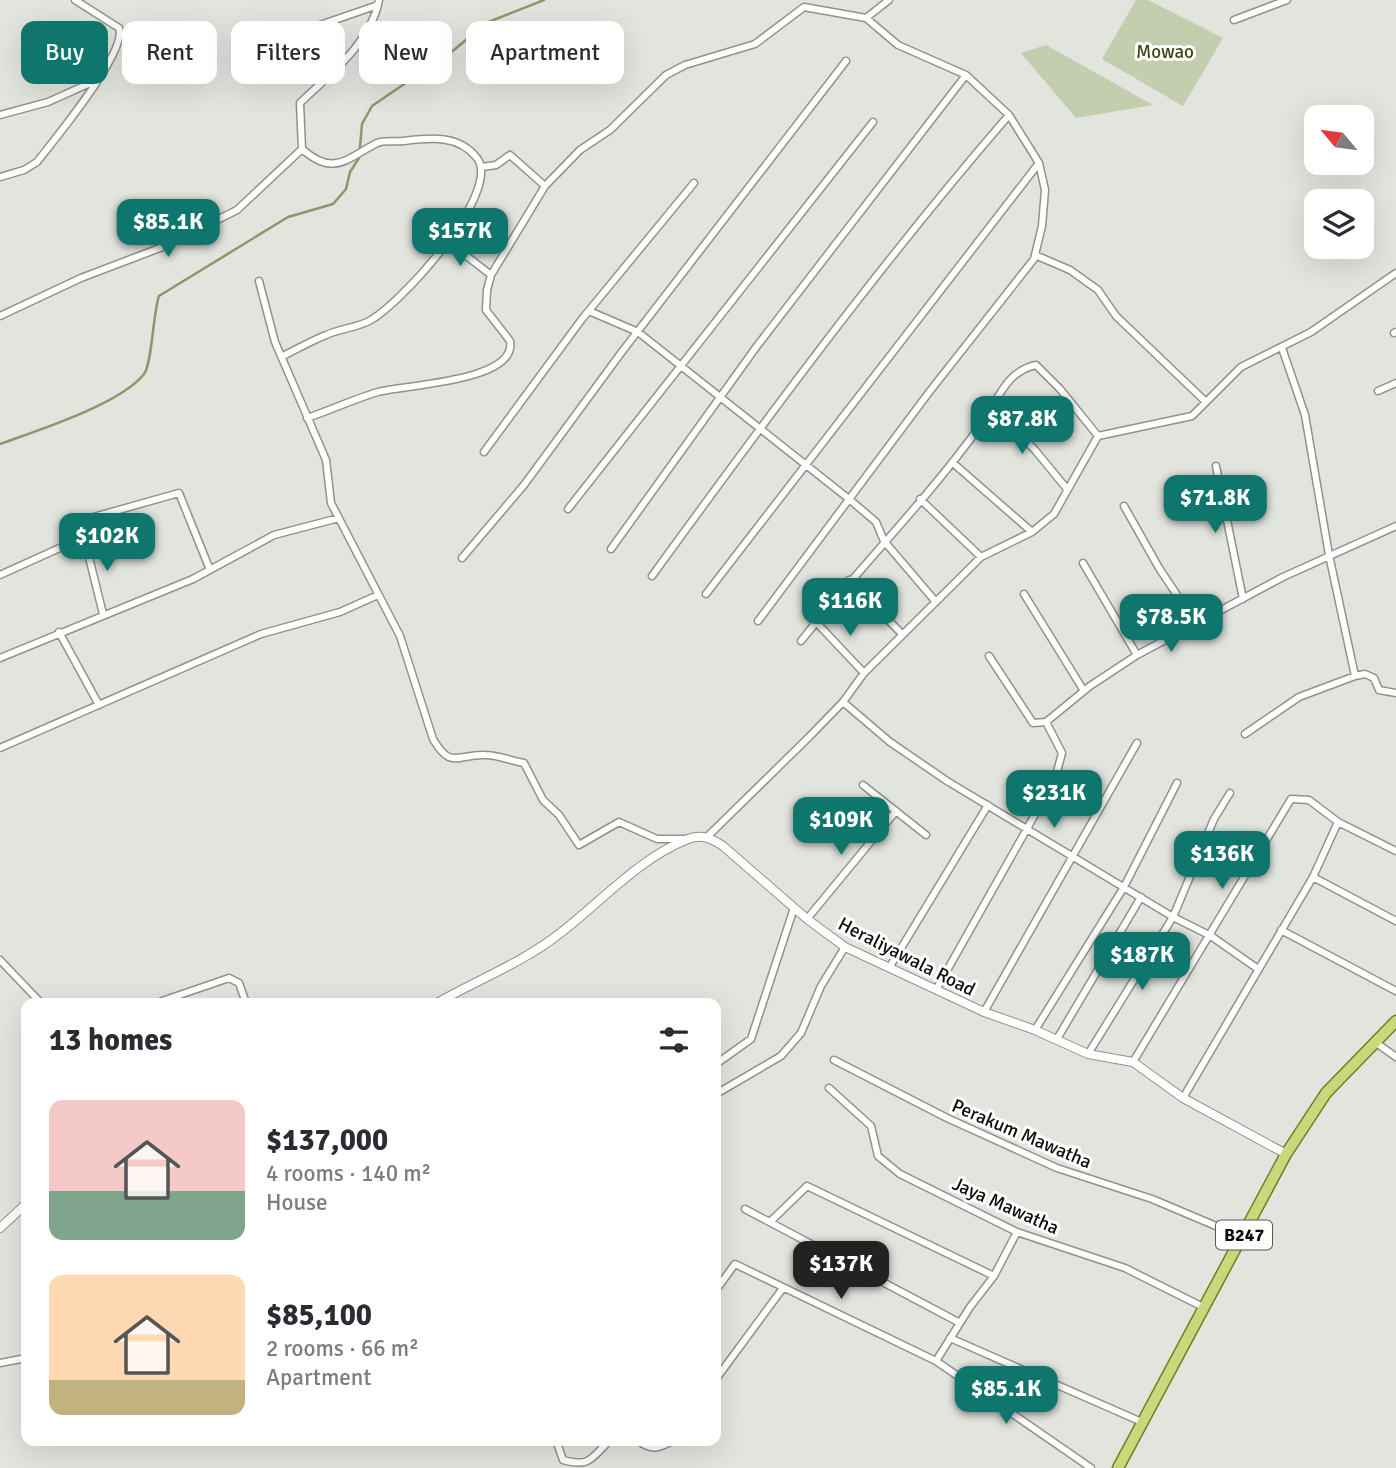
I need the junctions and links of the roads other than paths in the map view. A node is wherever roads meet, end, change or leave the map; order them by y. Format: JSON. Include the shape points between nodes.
{"nodes":[{"id":1,"x":75,"y":0,"type":"edge"},
{"id":2,"x":889,"y":0,"type":"edge"},
{"id":3,"x":1287,"y":0,"type":"edge"},
{"id":4,"x":379,"y":3,"type":"edge"},
{"id":5,"x":866,"y":18,"type":"junction"},
{"id":6,"x":1234,"y":20,"type":"dead end"},
{"id":7,"x":108,"y":21,"type":"edge"},
{"id":8,"x":108,"y":21,"type":"edge"},
{"id":9,"x":329,"y":21,"type":"edge"},
{"id":10,"x":108,"y":61,"type":"edge"},
{"id":11,"x":846,"y":61,"type":"dead end"},
{"id":12,"x":966,"y":75,"type":"junction"},
{"id":13,"x":89,"y":84,"type":"edge"},
{"id":14,"x":96,"y":84,"type":"edge"},
{"id":15,"x":0,"y":115,"type":"edge"},
{"id":16,"x":1009,"y":115,"type":"junction"},
{"id":17,"x":873,"y":122,"type":"dead end"},
{"id":18,"x":302,"y":149,"type":"junction"},
{"id":19,"x":1039,"y":163,"type":"junction"},
{"id":20,"x":482,"y":167,"type":"junction"},
{"id":21,"x":0,"y":177,"type":"edge"},
{"id":22,"x":694,"y":183,"type":"dead end"},
{"id":23,"x":545,"y":186,"type":"junction"},
{"id":24,"x":446,"y":240,"type":"junction"},
{"id":25,"x":1035,"y":256,"type":"junction"},
{"id":26,"x":1396,"y":273,"type":"edge"},
{"id":27,"x":491,"y":275,"type":"junction"},
{"id":28,"x":259,"y":281,"type":"dead end"},
{"id":29,"x":589,"y":311,"type":"junction"},
{"id":30,"x":0,"y":316,"type":"edge"},
{"id":31,"x":638,"y":332,"type":"junction"},
{"id":32,"x":1282,"y":348,"type":"junction"},
{"id":33,"x":283,"y":356,"type":"junction"},
{"id":34,"x":681,"y":368,"type":"junction"},
{"id":35,"x":1396,"y":383,"type":"edge"},
{"id":36,"x":1378,"y":391,"type":"dead end"},
{"id":37,"x":719,"y":397,"type":"junction"},
{"id":38,"x":1206,"y":402,"type":"junction"},
{"id":39,"x":993,"y":408,"type":"junction"},
{"id":40,"x":307,"y":418,"type":"junction"},
{"id":41,"x":759,"y":429,"type":"junction"},
{"id":42,"x":1098,"y":436,"type":"junction"},
{"id":43,"x":484,"y":452,"type":"dead end"},
{"id":44,"x":953,"y":463,"type":"junction"},
{"id":45,"x":804,"y":464,"type":"junction"},
{"id":46,"x":1216,"y":466,"type":"dead end"},
{"id":47,"x":1067,"y":489,"type":"junction"},
{"id":48,"x":849,"y":499,"type":"junction"},
{"id":49,"x":920,"y":499,"type":"junction"},
{"id":50,"x":1124,"y":506,"type":"dead end"},
{"id":51,"x":568,"y":509,"type":"dead end"},
{"id":52,"x":339,"y":519,"type":"junction"},
{"id":53,"x":1396,"y":526,"type":"edge"},
{"id":54,"x":1032,"y":532,"type":"junction"},
{"id":55,"x":84,"y":537,"type":"junction"},
{"id":56,"x":884,"y":541,"type":"junction"},
{"id":57,"x":611,"y":549,"type":"dead end"},
{"id":58,"x":1329,"y":555,"type":"junction"},
{"id":59,"x":981,"y":557,"type":"junction"},
{"id":60,"x":462,"y":558,"type":"dead end"},
{"id":61,"x":1083,"y":563,"type":"dead end"},
{"id":62,"x":210,"y":570,"type":"junction"},
{"id":63,"x":0,"y":575,"type":"edge"},
{"id":64,"x":652,"y":576,"type":"dead end"},
{"id":65,"x":849,"y":580,"type":"junction"},
{"id":66,"x":706,"y":594,"type":"dead end"},
{"id":67,"x":1024,"y":594,"type":"dead end"},
{"id":68,"x":378,"y":595,"type":"junction"},
{"id":69,"x":1243,"y":599,"type":"junction"},
{"id":70,"x":936,"y":602,"type":"junction"},
{"id":71,"x":103,"y":614,"type":"junction"},
{"id":72,"x":758,"y":621,"type":"dead end"},
{"id":73,"x":816,"y":622,"type":"junction"},
{"id":74,"x":1197,"y":625,"type":"junction"},
{"id":75,"x":59,"y":632,"type":"junction"},
{"id":76,"x":902,"y":634,"type":"junction"},
{"id":77,"x":801,"y":641,"type":"dead end"},
{"id":78,"x":1137,"y":655,"type":"junction"},
{"id":79,"x":989,"y":656,"type":"dead end"},
{"id":80,"x":0,"y":658,"type":"edge"},
{"id":81,"x":864,"y":673,"type":"junction"},
{"id":82,"x":1355,"y":676,"type":"junction"},
{"id":83,"x":1084,"y":691,"type":"junction"},
{"id":84,"x":1396,"y":693,"type":"edge"},
{"id":85,"x":843,"y":702,"type":"junction"},
{"id":86,"x":99,"y":705,"type":"junction"},
{"id":87,"x":1046,"y":722,"type":"junction"},
{"id":88,"x":1245,"y":734,"type":"dead end"},
{"id":89,"x":1137,"y":743,"type":"dead end"},
{"id":90,"x":0,"y":748,"type":"edge"},
{"id":91,"x":1177,"y":783,"type":"dead end"},
{"id":92,"x":863,"y":785,"type":"dead end"},
{"id":93,"x":1230,"y":793,"type":"dead end"},
{"id":94,"x":988,"y":805,"type":"junction"},
{"id":95,"x":896,"y":811,"type":"junction"},
{"id":96,"x":1338,"y":822,"type":"junction"},
{"id":97,"x":1029,"y":830,"type":"junction"},
{"id":98,"x":926,"y":835,"type":"dead end"},
{"id":99,"x":707,"y":837,"type":"junction"},
{"id":100,"x":690,"y":838,"type":"junction"},
{"id":101,"x":1396,"y":851,"type":"edge"},
{"id":102,"x":1074,"y":857,"type":"junction"},
{"id":103,"x":1313,"y":877,"type":"junction"},
{"id":104,"x":1124,"y":887,"type":"junction"},
{"id":105,"x":1141,"y":897,"type":"junction"},
{"id":106,"x":794,"y":908,"type":"junction"},
{"id":107,"x":1173,"y":917,"type":"junction"},
{"id":108,"x":807,"y":919,"type":"junction"},
{"id":109,"x":1396,"y":921,"type":"edge"},
{"id":110,"x":1281,"y":930,"type":"junction"},
{"id":111,"x":1211,"y":936,"type":"junction"},
{"id":112,"x":845,"y":947,"type":"junction"},
{"id":113,"x":0,"y":960,"type":"edge"},
{"id":114,"x":889,"y":968,"type":"junction"},
{"id":115,"x":1258,"y":969,"type":"junction"},
{"id":116,"x":936,"y":990,"type":"junction"},
{"id":117,"x":1396,"y":991,"type":"edge"},
{"id":118,"x":36,"y":998,"type":"edge"},
{"id":119,"x":171,"y":998,"type":"edge"},
{"id":120,"x":244,"y":998,"type":"edge"},
{"id":121,"x":446,"y":998,"type":"edge"},
{"id":122,"x":984,"y":1012,"type":"junction"},
{"id":123,"x":1396,"y":1021,"type":"edge"},
{"id":124,"x":1035,"y":1030,"type":"junction"},
{"id":125,"x":1057,"y":1039,"type":"junction"},
{"id":126,"x":1376,"y":1042,"type":"junction"},
{"id":127,"x":1088,"y":1054,"type":"junction"},
{"id":128,"x":1396,"y":1057,"type":"edge"},
{"id":129,"x":721,"y":1060,"type":"edge"},
{"id":130,"x":834,"y":1060,"type":"dead end"},
{"id":131,"x":1133,"y":1062,"type":"junction"},
{"id":132,"x":829,"y":1088,"type":"dead end"},
{"id":133,"x":721,"y":1091,"type":"edge"},
{"id":134,"x":1183,"y":1098,"type":"junction"},
{"id":135,"x":1286,"y":1154,"type":"junction"},
{"id":136,"x":21,"y":1209,"type":"edge"},
{"id":137,"x":745,"y":1209,"type":"dead end"},
{"id":138,"x":770,"y":1222,"type":"junction"},
{"id":139,"x":0,"y":1228,"type":"edge"},
{"id":140,"x":1017,"y":1232,"type":"junction"},
{"id":141,"x":1242,"y":1238,"type":"junction"},
{"id":142,"x":994,"y":1276,"type":"junction"},
{"id":143,"x":721,"y":1283,"type":"edge"},
{"id":144,"x":783,"y":1288,"type":"junction"},
{"id":145,"x":1206,"y":1308,"type":"junction"},
{"id":146,"x":960,"y":1322,"type":"junction"},
{"id":147,"x":950,"y":1338,"type":"junction"},
{"id":148,"x":21,"y":1359,"type":"edge"},
{"id":149,"x":936,"y":1361,"type":"junction"},
{"id":150,"x":0,"y":1363,"type":"edge"},
{"id":151,"x":721,"y":1372,"type":"edge"},
{"id":152,"x":1144,"y":1423,"type":"junction"},
{"id":153,"x":558,"y":1446,"type":"edge"},
{"id":154,"x":604,"y":1446,"type":"edge"},
{"id":155,"x":645,"y":1446,"type":"edge"},
{"id":156,"x":664,"y":1446,"type":"edge"},
{"id":157,"x":1091,"y":1468,"type":"edge"},
{"id":158,"x":1118,"y":1468,"type":"edge"}],
"edges":[{"from":1,"to":7,"type":"street"},
{"from":2,"to":5,"type":"street"},
{"from":3,"to":6,"type":"street"},
{"from":4,"to":9,"type":"street"},
{"from":4,"to":18,"type":"street","via":[[352,53],[300,103]]},
{"from":5,"to":12,"type":"street","via":[[898,45]]},
{"from":5,"to":23,"type":"street","via":[[804,7],[755,44],[685,65],[666,75]]},
{"from":8,"to":10,"type":"street","via":[[121,33]]},
{"from":11,"to":31,"type":"street"},
{"from":12,"to":16,"type":"street"},
{"from":12,"to":37,"type":"street"},
{"from":13,"to":15,"type":"street","via":[[48,102]]},
{"from":14,"to":21,"type":"street","via":[[37,162]]},
{"from":16,"to":19,"type":"street"},
{"from":16,"to":41,"type":"street","via":[[947,187]]},
{"from":17,"to":34,"type":"street"},
{"from":18,"to":20,"type":"street","via":[[317,162],[337,165],[379,142],[429,136],[455,142]]},
{"from":18,"to":30,"type":"street","via":[[237,210]]},
{"from":19,"to":25,"type":"street","via":[[1045,190]]},
{"from":19,"to":45,"type":"street"},
{"from":20,"to":23,"type":"street","via":[[496,166],[510,155]]},
{"from":20,"to":24,"type":"street","via":[[468,216]]},
{"from":22,"to":29,"type":"street"},
{"from":23,"to":27,"type":"street"},
{"from":24,"to":27,"type":"street"},
{"from":24,"to":33,"type":"street","via":[[400,298],[368,321],[327,334]]},
{"from":25,"to":38,"type":"street","via":[[1070,270],[1098,290],[1116,316]]},
{"from":25,"to":48,"type":"street"},
{"from":26,"to":32,"type":"street"},
{"from":27,"to":40,"type":"street","via":[[484,301],[490,318],[512,346],[503,358],[472,376],[379,391]]},
{"from":28,"to":33,"type":"street"},
{"from":29,"to":31,"type":"street"},
{"from":29,"to":43,"type":"street"},
{"from":31,"to":34,"type":"street"},
{"from":31,"to":60,"type":"street","via":[[524,485]]},
{"from":32,"to":38,"type":"street","via":[[1241,367]]},
{"from":32,"to":58,"type":"street","via":[[1305,415]]},
{"from":33,"to":40,"type":"street"},
{"from":34,"to":37,"type":"street"},
{"from":34,"to":51,"type":"street"},
{"from":35,"to":36,"type":"street"},
{"from":37,"to":41,"type":"street"},
{"from":37,"to":57,"type":"street"},
{"from":38,"to":42,"type":"street","via":[[1192,416]]},
{"from":39,"to":42,"type":"street","via":[[1009,379],[1022,368],[1036,365]]},
{"from":39,"to":44,"type":"street"},
{"from":39,"to":47,"type":"street"},
{"from":40,"to":52,"type":"street","via":[[326,460],[331,503]]},
{"from":41,"to":45,"type":"street"},
{"from":41,"to":64,"type":"street"},
{"from":42,"to":47,"type":"street"},
{"from":44,"to":49,"type":"street"},
{"from":44,"to":54,"type":"street"},
{"from":45,"to":48,"type":"street"},
{"from":45,"to":66,"type":"street"},
{"from":46,"to":69,"type":"street"},
{"from":47,"to":54,"type":"street","via":[[1054,514]]},
{"from":48,"to":56,"type":"street","via":[[876,522]]},
{"from":48,"to":72,"type":"street"},
{"from":49,"to":56,"type":"street"},
{"from":49,"to":59,"type":"street"},
{"from":50,"to":74,"type":"street"},
{"from":52,"to":62,"type":"street","via":[[274,535]]},
{"from":52,"to":68,"type":"street"},
{"from":53,"to":58,"type":"street"},
{"from":54,"to":59,"type":"street"},
{"from":55,"to":62,"type":"street","via":[[83,525],[90,517],[179,493]]},
{"from":55,"to":63,"type":"street"},
{"from":55,"to":71,"type":"street"},
{"from":56,"to":65,"type":"street"},
{"from":56,"to":70,"type":"street"},
{"from":58,"to":69,"type":"street"},
{"from":58,"to":82,"type":"street"},
{"from":59,"to":70,"type":"street"},
{"from":61,"to":78,"type":"street"},
{"from":62,"to":71,"type":"street"},
{"from":65,"to":73,"type":"street"},
{"from":65,"to":76,"type":"street"},
{"from":67,"to":83,"type":"street"},
{"from":68,"to":86,"type":"street","via":[[340,612],[261,634]]},
{"from":68,"to":100,"type":"street","via":[[400,636],[442,754],[456,760],[485,755],[524,764],[543,800],[579,845],[619,822],[657,839]]},
{"from":69,"to":74,"type":"street"},
{"from":70,"to":76,"type":"street"},
{"from":71,"to":75,"type":"street"},
{"from":73,"to":77,"type":"street"},
{"from":73,"to":81,"type":"street"},
{"from":74,"to":78,"type":"street"},
{"from":75,"to":80,"type":"street"},
{"from":75,"to":86,"type":"street"},
{"from":76,"to":81,"type":"street"},
{"from":78,"to":83,"type":"street"},
{"from":79,"to":87,"type":"street","via":[[1033,723]]},
{"from":81,"to":85,"type":"street"},
{"from":82,"to":84,"type":"street","via":[[1365,674],[1374,678],[1379,690]]},
{"from":82,"to":88,"type":"street","via":[[1300,697]]},
{"from":83,"to":87,"type":"street"},
{"from":85,"to":94,"type":"street","via":[[890,742]]},
{"from":85,"to":99,"type":"street"},
{"from":86,"to":90,"type":"street"},
{"from":87,"to":97,"type":"street","via":[[1062,753],[1055,779]]},
{"from":89,"to":102,"type":"street"},
{"from":91,"to":104,"type":"street"},
{"from":92,"to":95,"type":"street"},
{"from":93,"to":107,"type":"street","via":[[1214,819]]},
{"from":94,"to":97,"type":"street"},
{"from":94,"to":114,"type":"street"},
{"from":95,"to":98,"type":"street"},
{"from":95,"to":108,"type":"street"},
{"from":96,"to":101,"type":"street"},
{"from":96,"to":103,"type":"street"},
{"from":96,"to":111,"type":"street","via":[[1309,800],[1291,799]]},
{"from":97,"to":102,"type":"street"},
{"from":97,"to":116,"type":"street"},
{"from":99,"to":100,"type":"street"},
{"from":99,"to":106,"type":"street","name":"Heraliyawala Road"},
{"from":100,"to":121,"type":"street","via":[[656,856],[558,935]]},
{"from":102,"to":104,"type":"street"},
{"from":102,"to":122,"type":"street"},
{"from":103,"to":109,"type":"street"},
{"from":103,"to":110,"type":"street"},
{"from":104,"to":105,"type":"street"},
{"from":104,"to":124,"type":"street"},
{"from":105,"to":107,"type":"street"},
{"from":105,"to":125,"type":"street"},
{"from":106,"to":108,"type":"street","name":"Heraliyawala Road"},
{"from":106,"to":129,"type":"street","via":[[751,1038]]},
{"from":107,"to":111,"type":"street"},
{"from":107,"to":127,"type":"street"},
{"from":108,"to":112,"type":"street","name":"Heraliyawala Road"},
{"from":110,"to":115,"type":"street"},
{"from":110,"to":117,"type":"street"},
{"from":111,"to":115,"type":"street"},
{"from":111,"to":131,"type":"street"},
{"from":112,"to":114,"type":"street","name":"Heraliyawala Road"},
{"from":112,"to":133,"type":"street","via":[[821,986],[801,1033],[781,1056]]},
{"from":113,"to":118,"type":"street"},
{"from":114,"to":116,"type":"street","name":"Heraliyawala Road"},
{"from":115,"to":134,"type":"street"},
{"from":116,"to":122,"type":"street","name":"Heraliyawala Road"},
{"from":119,"to":120,"type":"street","via":[[229,978],[239,983]]},
{"from":122,"to":124,"type":"street","name":"Heraliyawala Road"},
{"from":123,"to":126,"type":"main road","number":"B247"},
{"from":124,"to":125,"type":"street","name":"Heraliyawala Road"},
{"from":125,"to":127,"type":"street","name":"Heraliyawala Road"},
{"from":126,"to":128,"type":"street"},
{"from":126,"to":135,"type":"main road","number":"B247","via":[[1326,1093]]},
{"from":127,"to":131,"type":"street","name":"Heraliyawala Road"},
{"from":130,"to":141,"type":"street","name":"Perakum Mawatha","via":[[1057,1168],[1152,1199]]},
{"from":131,"to":134,"type":"street","name":"Heraliyawala Road"},
{"from":132,"to":140,"type":"street","name":"Jaya Mawatha","via":[[871,1126],[878,1156],[900,1174]]},
{"from":134,"to":135,"type":"street","name":"Heraliyawala Road"},
{"from":135,"to":141,"type":"main road","number":"B247"},
{"from":136,"to":139,"type":"street"},
{"from":137,"to":138,"type":"street"},
{"from":138,"to":142,"type":"street","via":[[807,1186]]},
{"from":138,"to":146,"type":"street"},
{"from":140,"to":142,"type":"street"},
{"from":140,"to":145,"type":"street","name":"Jaya Mawatha","via":[[1125,1268]]},
{"from":141,"to":145,"type":"main road","number":"B247"},
{"from":142,"to":146,"type":"street"},
{"from":143,"to":144,"type":"street","via":[[735,1264]]},
{"from":144,"to":149,"type":"street"},
{"from":144,"to":151,"type":"street"},
{"from":145,"to":152,"type":"main road","number":"B247"},
{"from":146,"to":147,"type":"street"},
{"from":147,"to":149,"type":"street"},
{"from":147,"to":152,"type":"street"},
{"from":148,"to":150,"type":"street"},
{"from":149,"to":157,"type":"street"},
{"from":152,"to":158,"type":"main road","number":"B247"},
{"from":153,"to":154,"type":"street","via":[[563,1460],[577,1466],[588,1464]]},
{"from":155,"to":156,"type":"street"}]}
